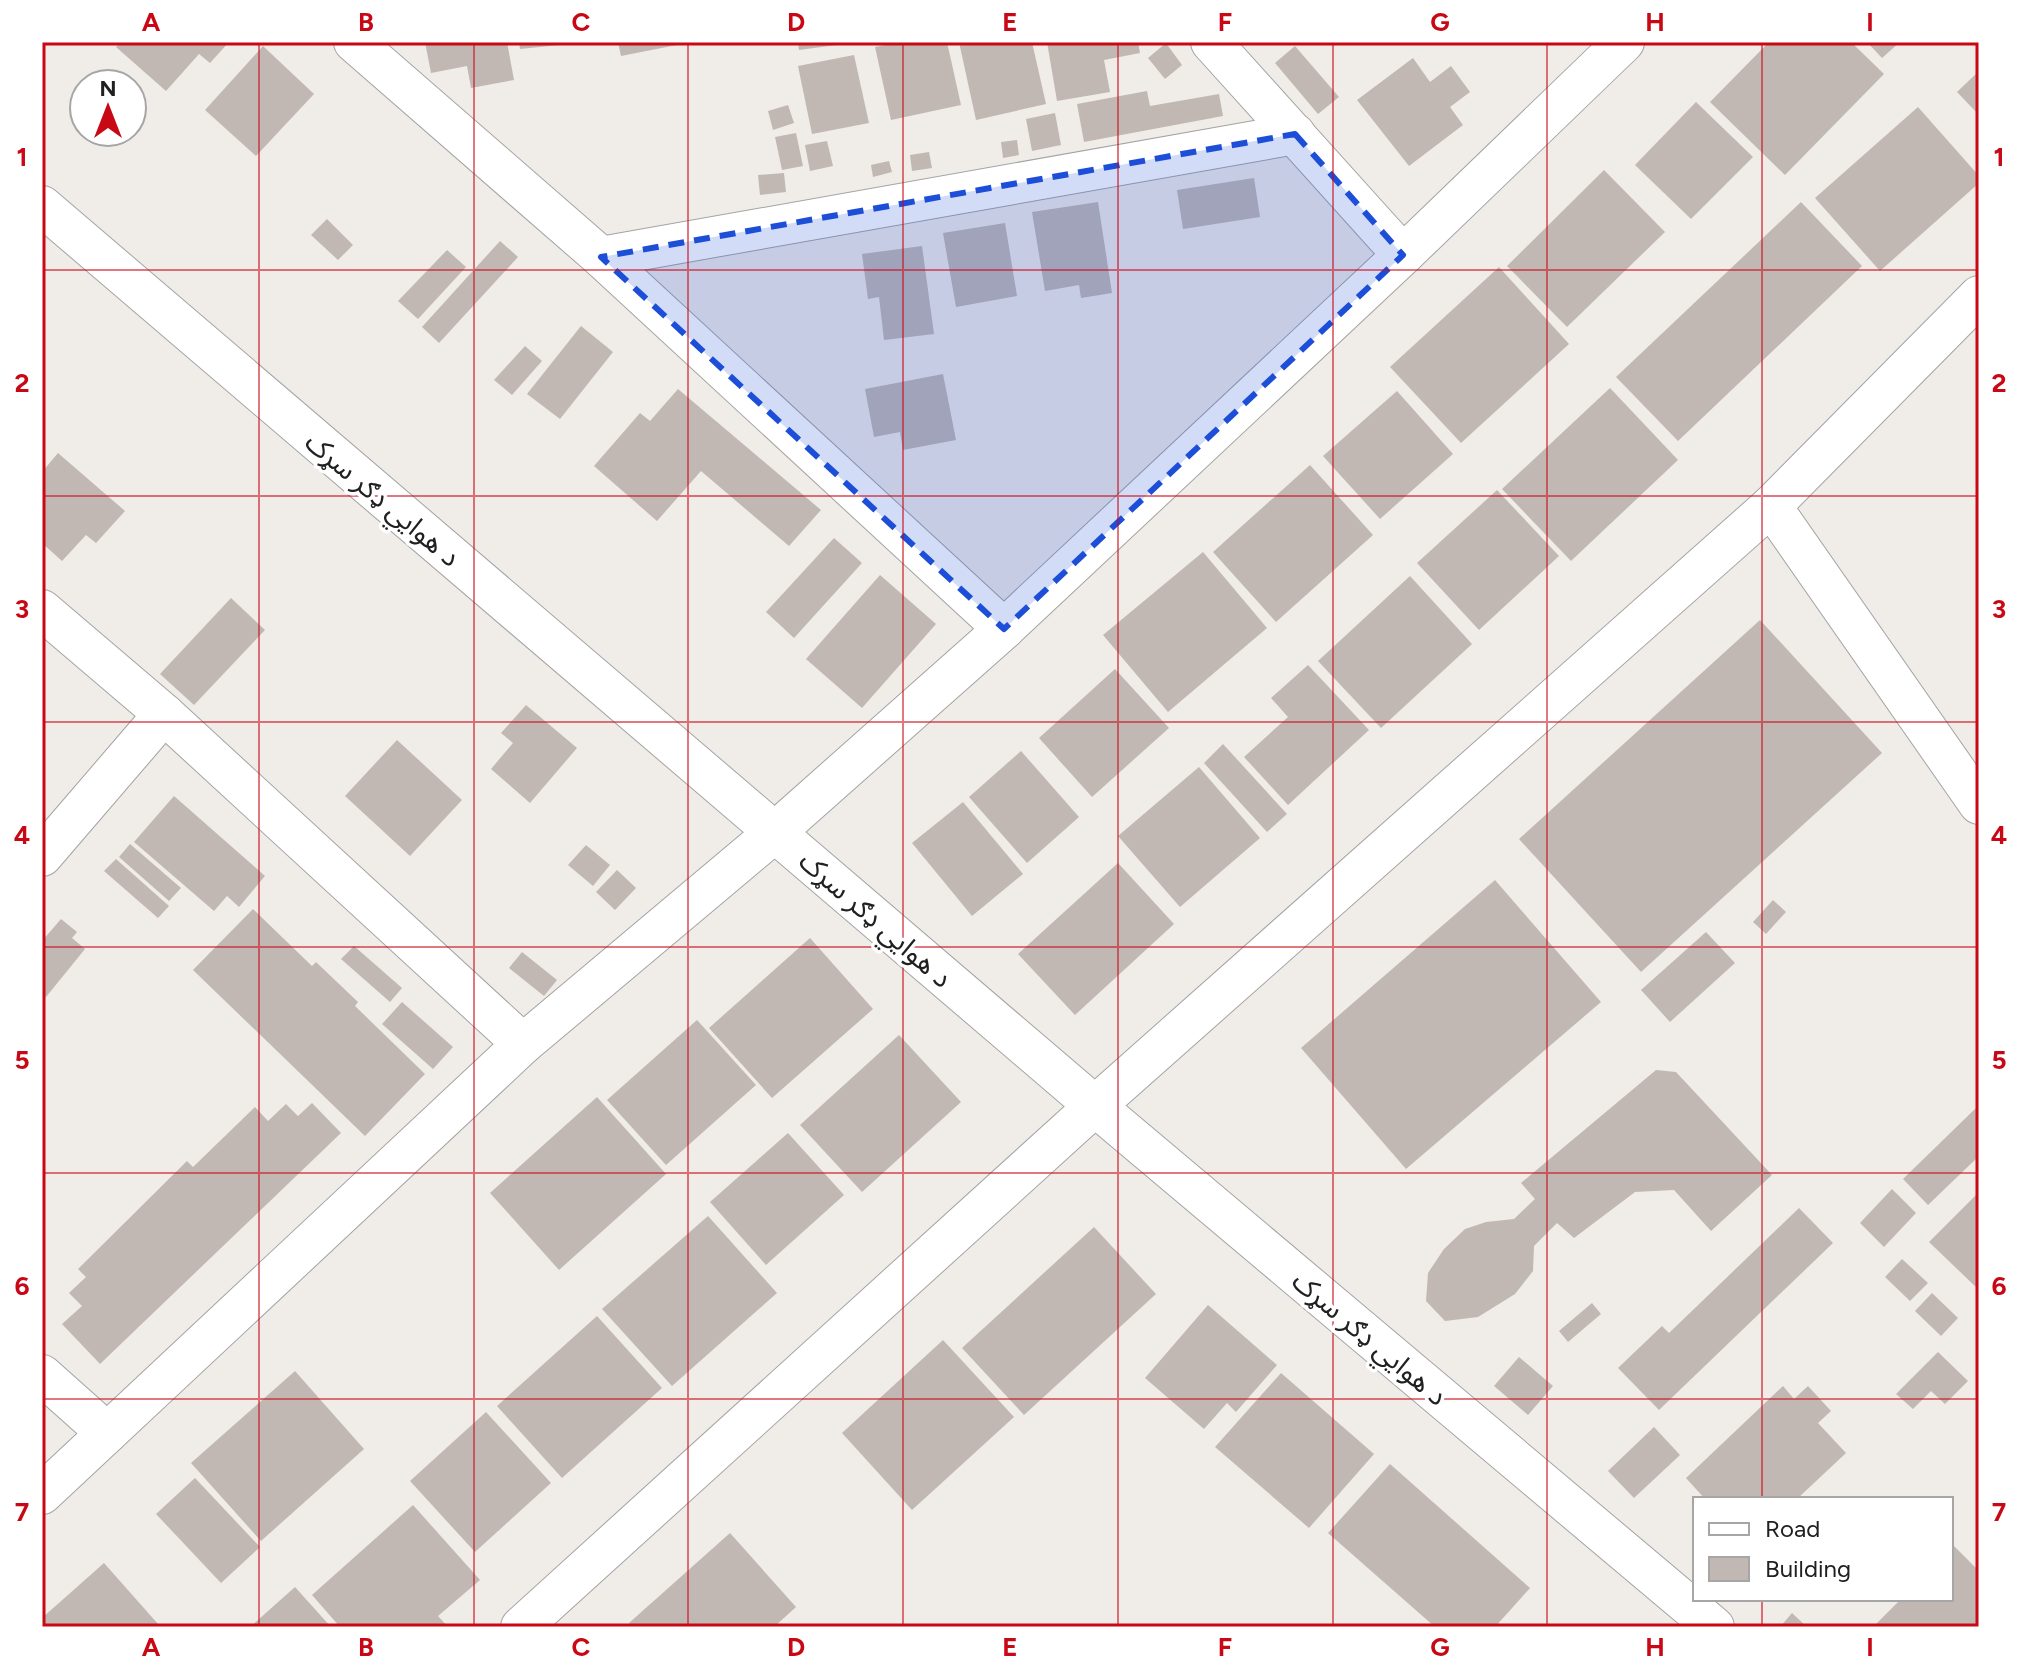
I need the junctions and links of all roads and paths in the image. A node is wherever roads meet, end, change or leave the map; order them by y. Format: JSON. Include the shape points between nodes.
{"nodes":[{"id":1,"x":354,"y":42,"type":"edge"},
{"id":2,"x":1211,"y":42,"type":"edge"},
{"id":3,"x":1624,"y":42,"type":"edge"},
{"id":4,"x":1295,"y":134,"type":"junction"},
{"id":5,"x":42,"y":206,"type":"edge"},
{"id":6,"x":1403,"y":255,"type":"junction"},
{"id":7,"x":601,"y":257,"type":"junction"},
{"id":8,"x":1979,"y":296,"type":"edge"},
{"id":9,"x":1771,"y":506,"type":"junction"},
{"id":10,"x":42,"y":610,"type":"edge"},
{"id":11,"x":1004,"y":629,"type":"junction"},
{"id":12,"x":164,"y":714,"type":"junction"},
{"id":13,"x":1979,"y":804,"type":"edge"},
{"id":14,"x":774,"y":833,"type":"junction"},
{"id":15,"x":42,"y":856,"type":"edge"},
{"id":16,"x":523,"y":1044,"type":"junction"},
{"id":17,"x":1095,"y":1106,"type":"junction"},
{"id":18,"x":42,"y":1375,"type":"edge"},
{"id":19,"x":107,"y":1433,"type":"junction"},
{"id":20,"x":42,"y":1494,"type":"edge"},
{"id":21,"x":521,"y":1627,"type":"edge"},
{"id":22,"x":1714,"y":1627,"type":"edge"}],
"edges":[{"from":1,"to":7,"type":"street"},
{"from":2,"to":4,"type":"street"},
{"from":3,"to":6,"type":"street"},
{"from":4,"to":6,"type":"street"},
{"from":4,"to":7,"type":"street"},
{"from":5,"to":14,"type":"street","name":"د هوايي ډګر سړک"},
{"from":6,"to":11,"type":"street"},
{"from":7,"to":11,"type":"street"},
{"from":8,"to":9,"type":"street"},
{"from":9,"to":13,"type":"street"},
{"from":9,"to":17,"type":"street"},
{"from":10,"to":12,"type":"street"},
{"from":11,"to":14,"type":"street"},
{"from":12,"to":15,"type":"street"},
{"from":12,"to":16,"type":"street"},
{"from":14,"to":16,"type":"street"},
{"from":14,"to":17,"type":"street","name":"د هوايي ډګر سړک"},
{"from":16,"to":19,"type":"street"},
{"from":17,"to":21,"type":"street"},
{"from":17,"to":22,"type":"street","name":"د هوايي ډګر سړک"},
{"from":18,"to":19,"type":"street"},
{"from":19,"to":20,"type":"street"}]}
